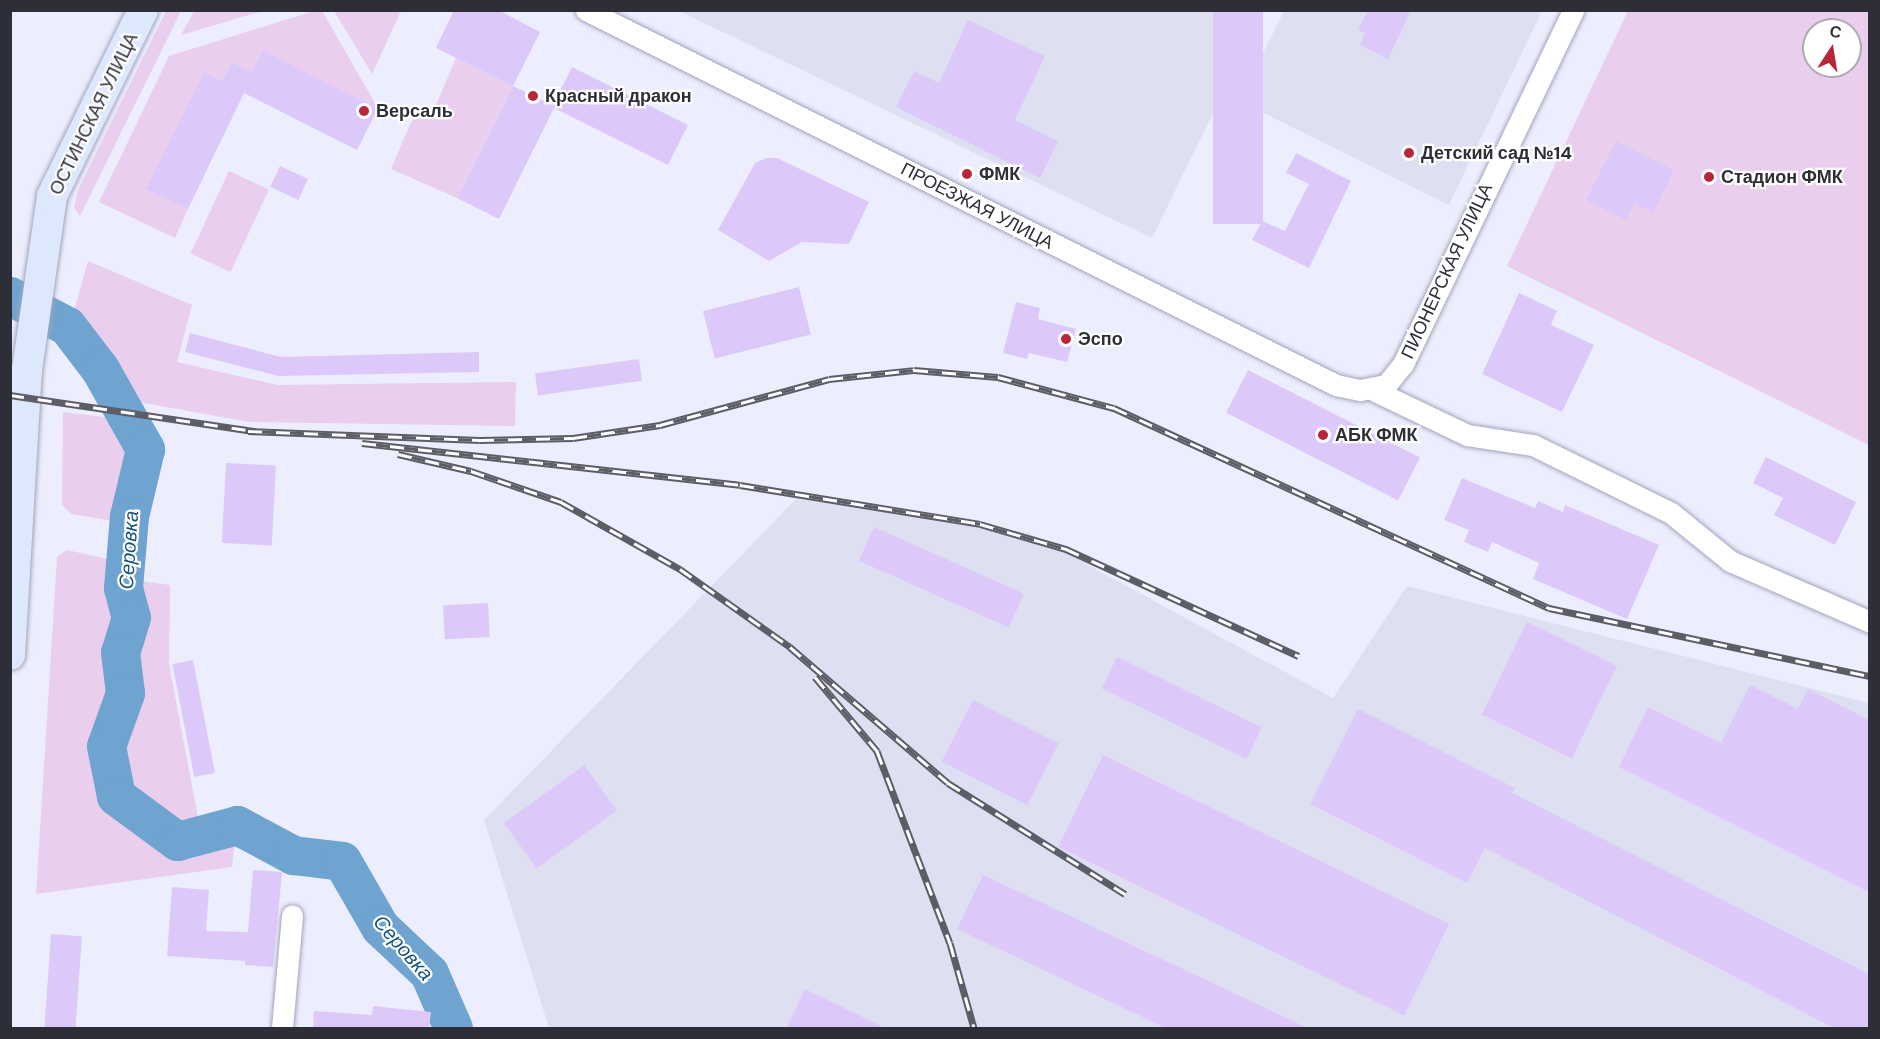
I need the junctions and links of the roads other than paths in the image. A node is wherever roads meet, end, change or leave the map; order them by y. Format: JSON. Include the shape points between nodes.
{"nodes":[{"id":1,"x":143,"y":10,"type":"edge"},
{"id":2,"x":586,"y":10,"type":"edge"},
{"id":3,"x":1573,"y":10,"type":"edge"},
{"id":4,"x":28,"y":356,"type":"junction"},
{"id":5,"x":1371,"y":389,"type":"junction"},
{"id":6,"x":10,"y":396,"type":"edge"},
{"id":7,"x":16,"y":485,"type":"edge"},
{"id":8,"x":1869,"y":622,"type":"edge"},
{"id":9,"x":10,"y":655,"type":"edge"},
{"id":10,"x":292,"y":915,"type":"dead end"},
{"id":11,"x":282,"y":1029,"type":"edge"}],
"edges":[{"from":1,"to":4,"type":"street","name":"ОСТИНСКАЯ УЛИЦА","via":[[52,196]]},
{"from":2,"to":5,"type":"street","name":"ПРОЕЗЖАЯ УЛИЦА","via":[[1336,385]]},
{"from":3,"to":5,"type":"street","name":"ПИОНЕРСКАЯ УЛИЦА","via":[[1403,364],[1386,385]]},
{"from":4,"to":6,"type":"street"},
{"from":4,"to":7,"type":"street","name":"ОСТИНСКАЯ УЛИЦА"},
{"from":5,"to":8,"type":"street","name":"ПРОЕЗЖАЯ УЛИЦА","via":[[1467,435],[1533,445],[1671,513],[1730,561]]},
{"from":7,"to":9,"type":"street","name":"ОСТИНСКАЯ УЛИЦА"},
{"from":10,"to":11,"type":"street"}]}
